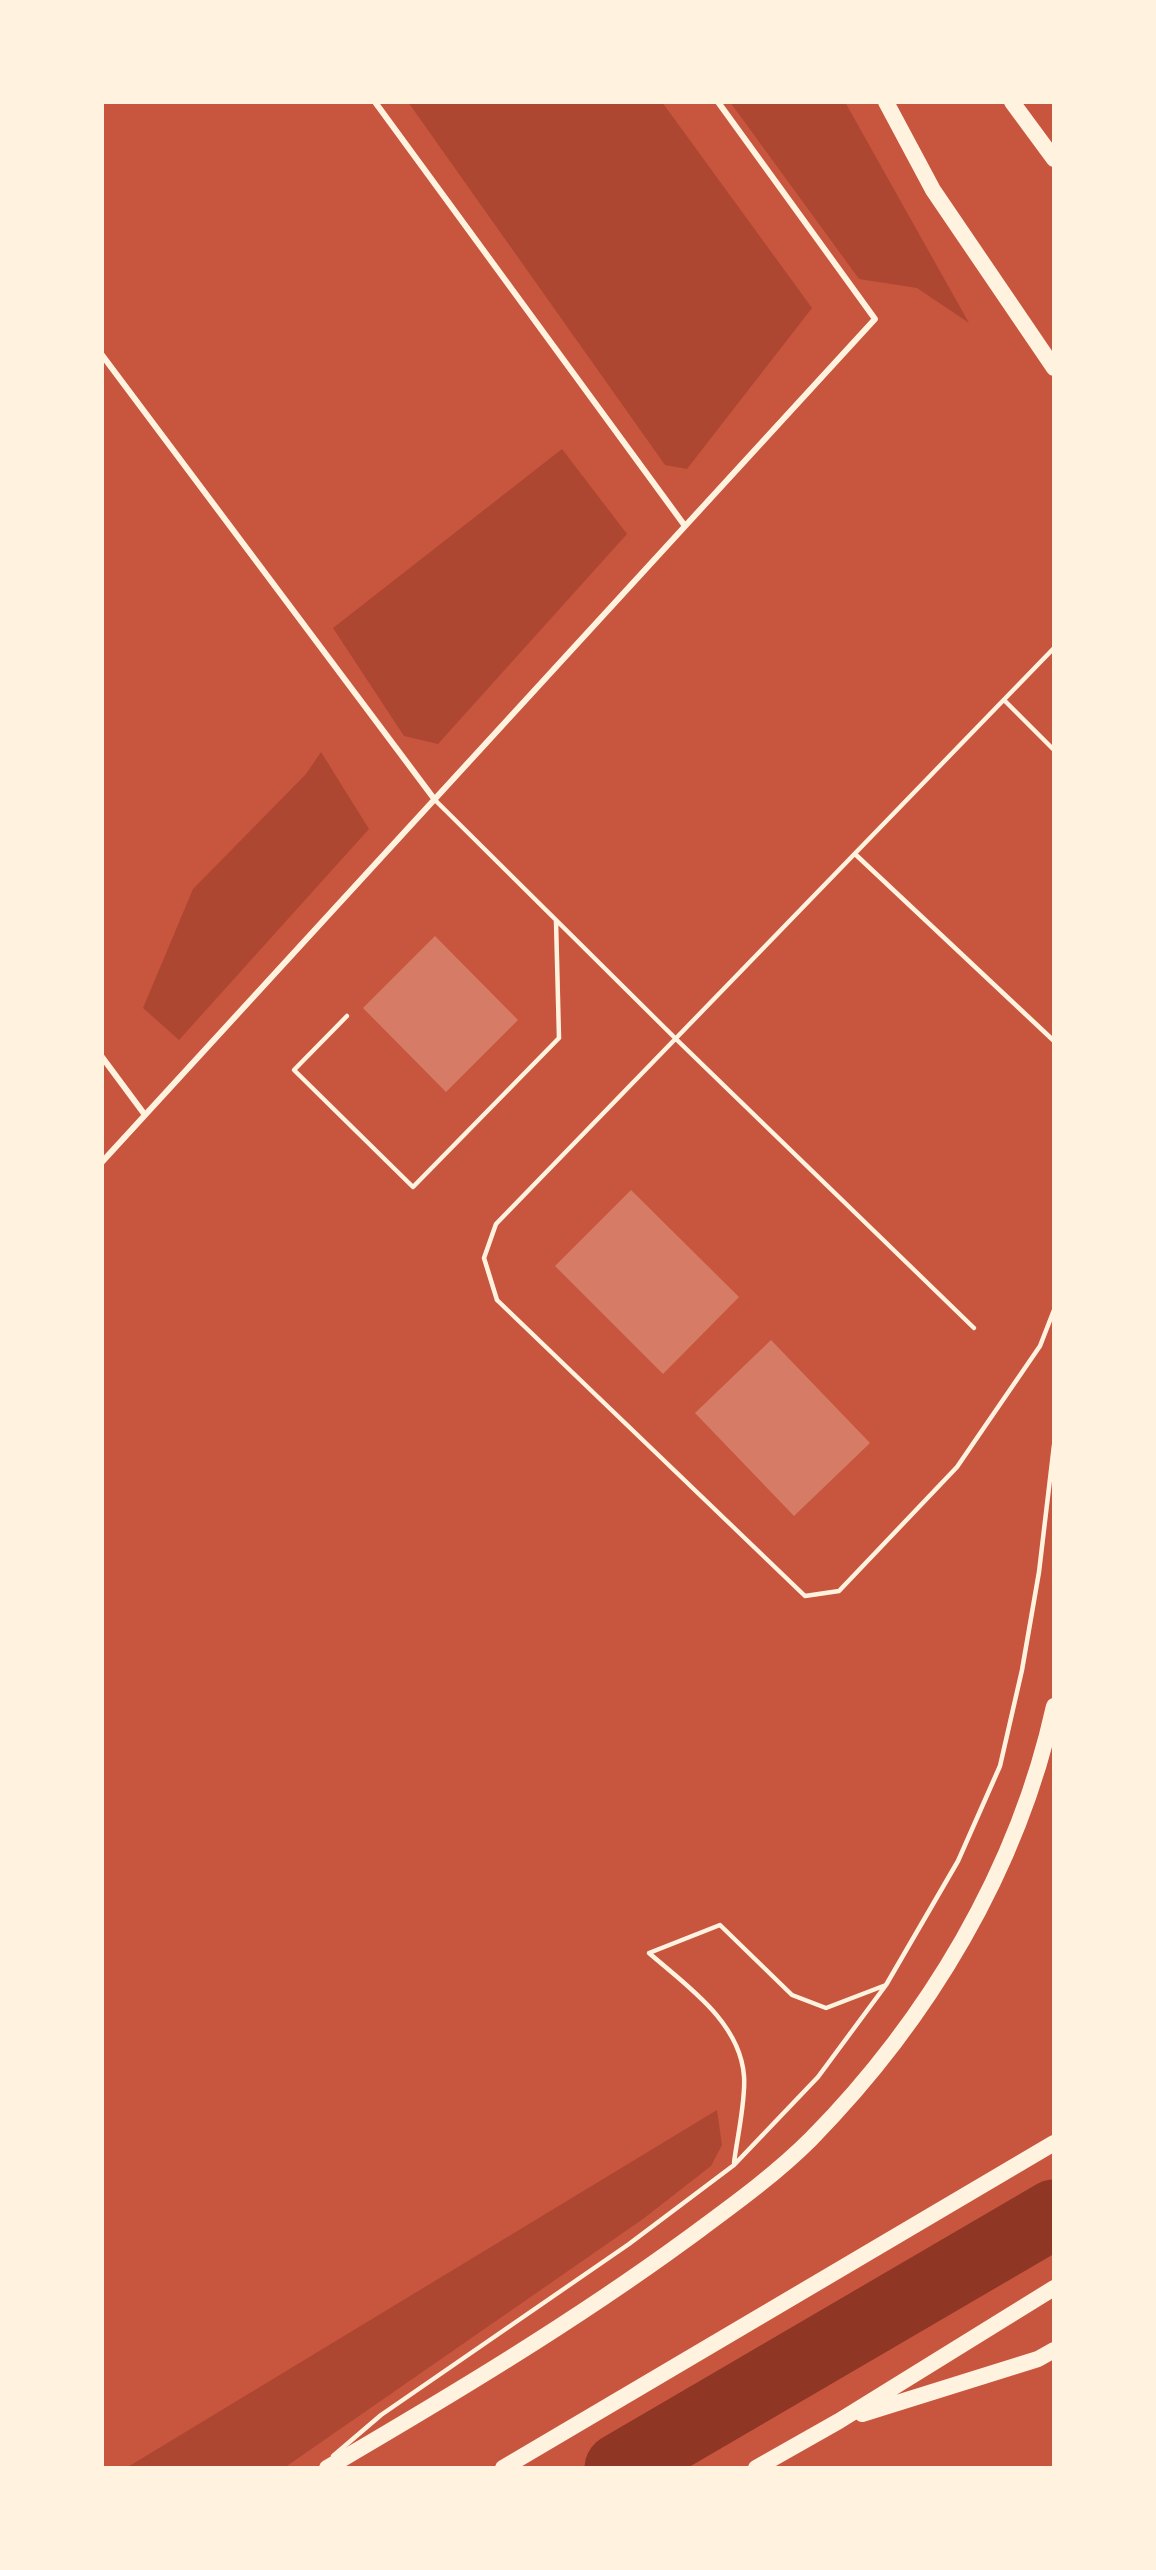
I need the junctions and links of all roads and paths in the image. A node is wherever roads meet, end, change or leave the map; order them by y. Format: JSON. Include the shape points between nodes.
{"nodes":[{"id":1,"x":375,"y":102,"type":"edge"},
{"id":2,"x":718,"y":102,"type":"edge"},
{"id":3,"x":886,"y":102,"type":"edge"},
{"id":4,"x":1012,"y":102,"type":"edge"},
{"id":5,"x":1054,"y":159,"type":"edge"},
{"id":6,"x":102,"y":355,"type":"edge"},
{"id":7,"x":1054,"y":368,"type":"edge"},
{"id":8,"x":685,"y":526,"type":"junction"},
{"id":9,"x":1054,"y":648,"type":"edge"},
{"id":10,"x":1004,"y":700,"type":"junction"},
{"id":11,"x":1054,"y":750,"type":"edge"},
{"id":12,"x":435,"y":800,"type":"junction"},
{"id":13,"x":855,"y":854,"type":"junction"},
{"id":14,"x":556,"y":921,"type":"junction"},
{"id":15,"x":347,"y":1016,"type":"dead end"},
{"id":16,"x":676,"y":1038,"type":"junction"},
{"id":17,"x":1054,"y":1041,"type":"edge"},
{"id":18,"x":102,"y":1057,"type":"edge"},
{"id":19,"x":145,"y":1115,"type":"junction"},
{"id":20,"x":102,"y":1162,"type":"edge"},
{"id":21,"x":1054,"y":1310,"type":"edge"},
{"id":22,"x":974,"y":1328,"type":"dead end"},
{"id":23,"x":1054,"y":1445,"type":"edge"},
{"id":24,"x":1054,"y":1706,"type":"edge"},
{"id":25,"x":886,"y":1984,"type":"junction"},
{"id":26,"x":1054,"y":2143,"type":"edge"},
{"id":27,"x":734,"y":2165,"type":"junction"},
{"id":28,"x":1054,"y":2288,"type":"edge"},
{"id":29,"x":1054,"y":2350,"type":"edge"},
{"id":30,"x":839,"y":2421,"type":"junction"},
{"id":31,"x":319,"y":2468,"type":"edge"},
{"id":32,"x":327,"y":2468,"type":"edge"},
{"id":33,"x":504,"y":2468,"type":"edge"},
{"id":34,"x":756,"y":2468,"type":"edge"}],
"edges":[{"from":1,"to":8,"type":"street"},
{"from":2,"to":8,"type":"street","via":[[875,319]]},
{"from":3,"to":7,"type":"highway","via":[[933,190]]},
{"from":4,"to":5,"type":"highway"},
{"from":6,"to":12,"type":"street"},
{"from":8,"to":12,"type":"street"},
{"from":9,"to":10,"type":"lane"},
{"from":10,"to":11,"type":"lane"},
{"from":10,"to":13,"type":"lane"},
{"from":12,"to":14,"type":"lane"},
{"from":12,"to":19,"type":"street"},
{"from":13,"to":16,"type":"lane"},
{"from":13,"to":17,"type":"lane"},
{"from":14,"to":15,"type":"lane","via":[[559,1038],[413,1187],[294,1070]]},
{"from":14,"to":16,"type":"lane"},
{"from":16,"to":21,"type":"lane","via":[[496,1224],[484,1258],[496,1300],[805,1596],[839,1591],[957,1467],[1040,1346]]},
{"from":16,"to":22,"type":"lane"},
{"from":18,"to":19,"type":"street"},
{"from":19,"to":20,"type":"street"},
{"from":23,"to":25,"type":"lane","via":[[1039,1572],[1000,1766],[958,1862]]},
{"from":24,"to":32,"type":"highway","via":[[1044,1753],[1003,1866],[954,1956],[885,2057],[809,2141],[730,2207],[618,2289]]},
{"from":25,"to":27,"type":"lane","via":[[818,2077]]},
{"from":25,"to":27,"type":"lane","via":[[826,2008],[792,1995],[720,1925],[649,1953],[733,2034],[744,2076]]},
{"from":26,"to":33,"type":"highway"},
{"from":27,"to":31,"type":"lane","via":[[628,2244],[381,2415]]},
{"from":28,"to":30,"type":"highway"},
{"from":29,"to":30,"type":"highway","via":[[1038,2359]]},
{"from":30,"to":34,"type":"highway"}]}
